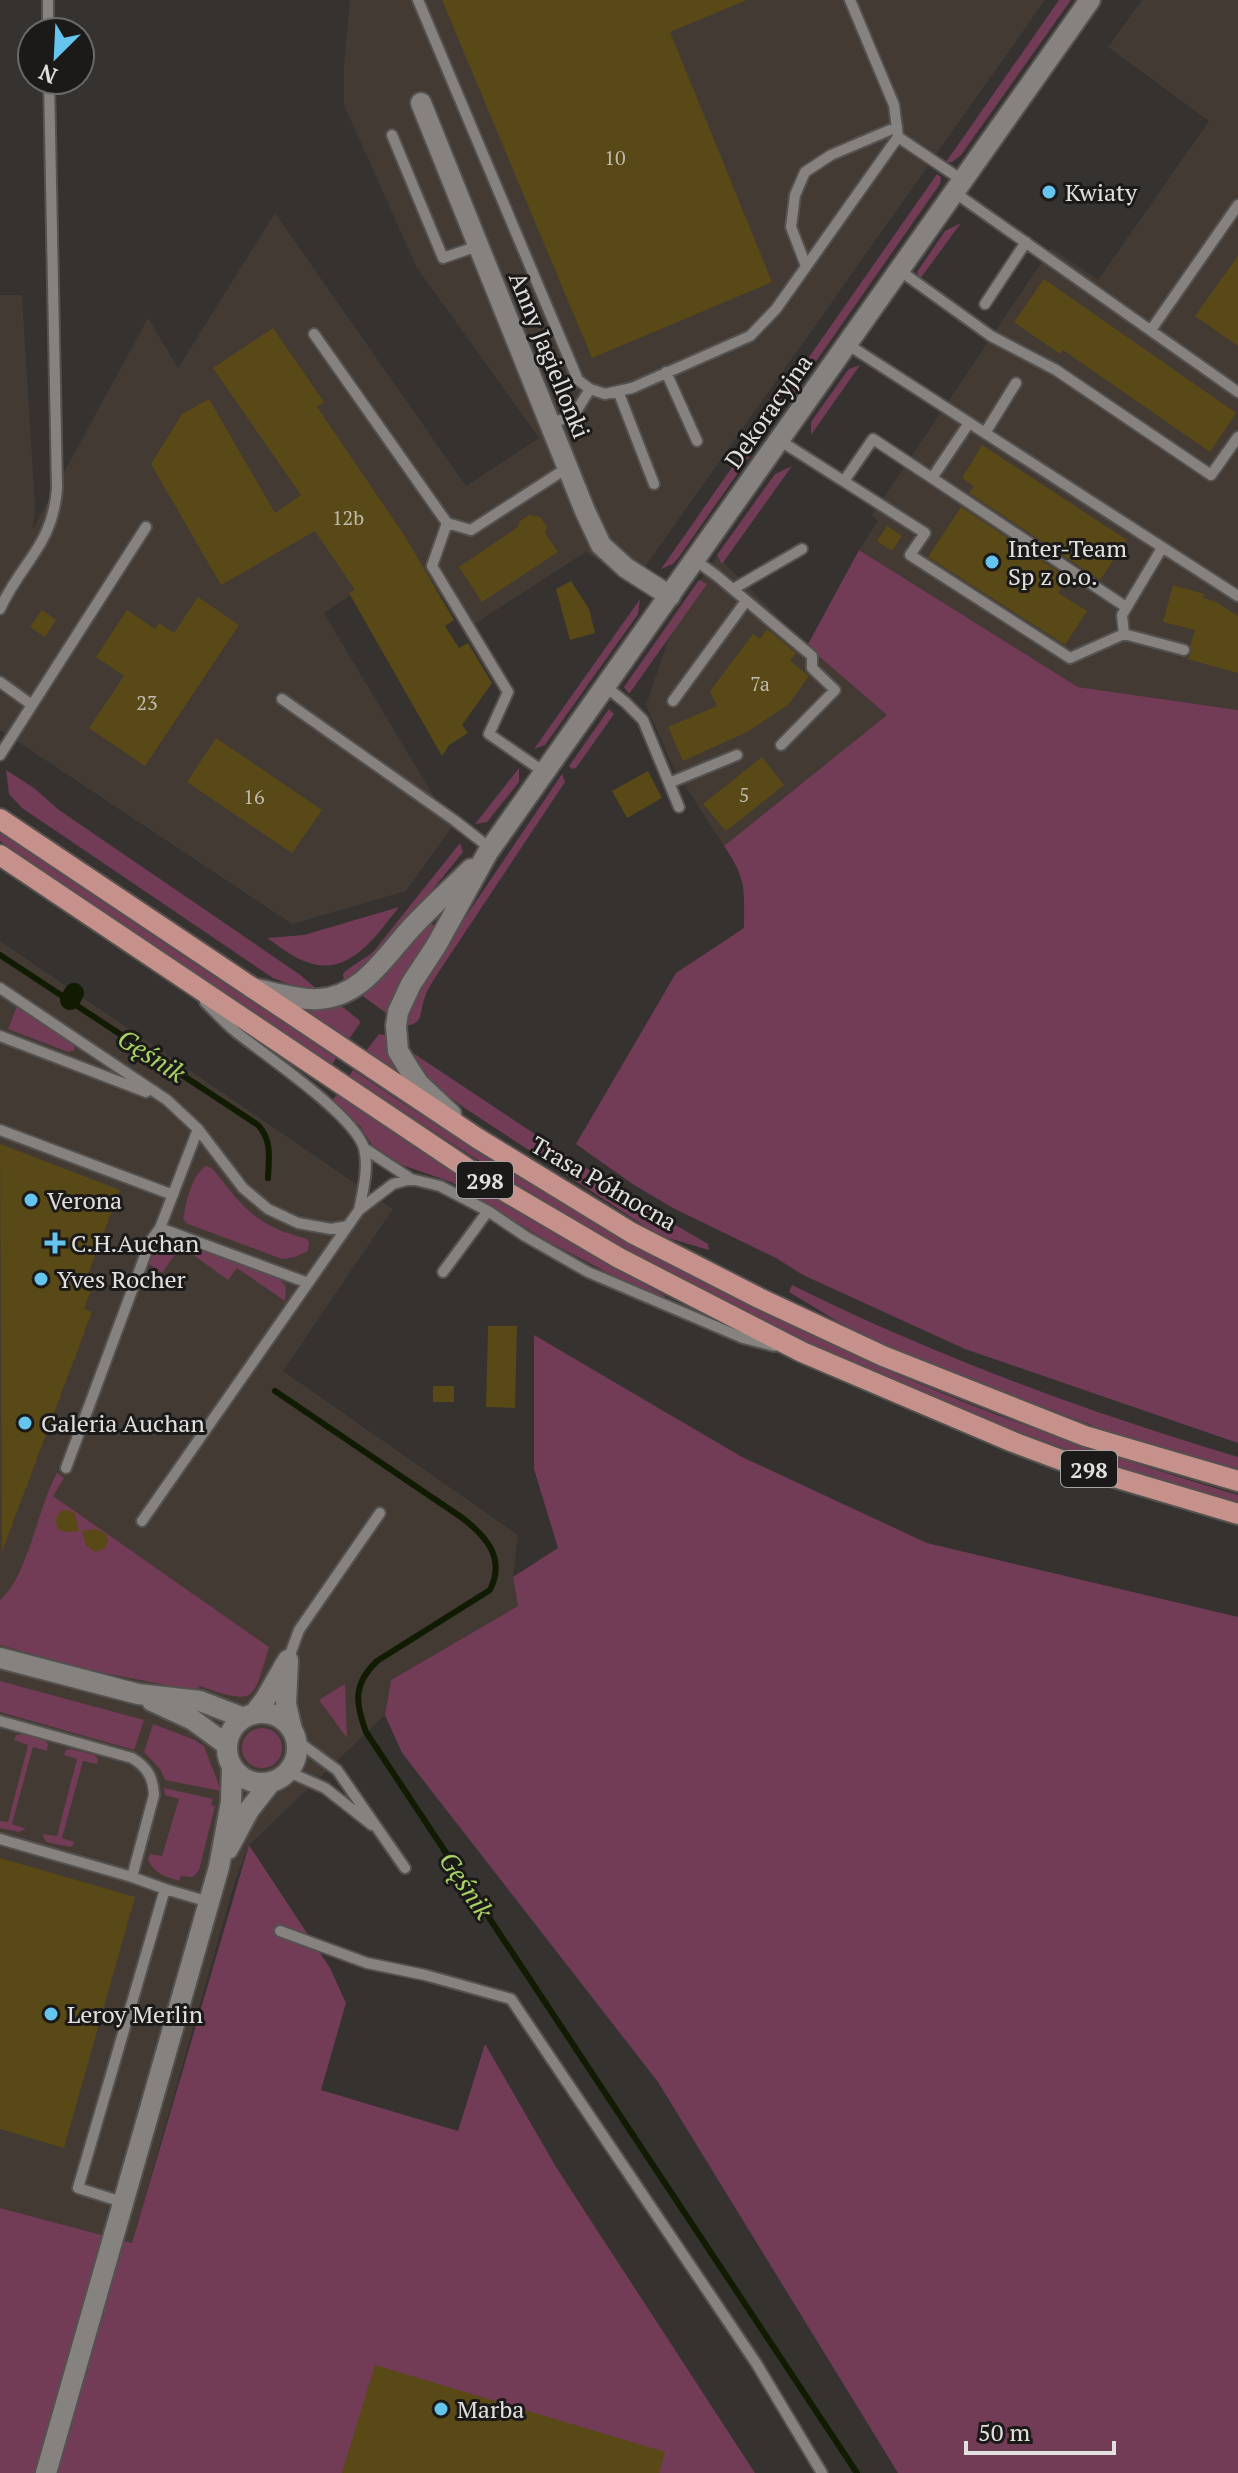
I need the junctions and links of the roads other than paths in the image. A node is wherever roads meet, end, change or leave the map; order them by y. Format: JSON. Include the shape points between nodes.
{"nodes":[{"id":1,"x":418,"y":0,"type":"edge"},
{"id":2,"x":850,"y":0,"type":"edge"},
{"id":3,"x":1090,"y":0,"type":"edge"},
{"id":4,"x":49,"y":96,"type":"edge"},
{"id":5,"x":421,"y":103,"type":"dead end"},
{"id":6,"x":898,"y":132,"type":"junction"},
{"id":7,"x":392,"y":135,"type":"dead end"},
{"id":8,"x":958,"y":186,"type":"junction"},
{"id":9,"x":1238,"y":205,"type":"edge"},
{"id":10,"x":1234,"y":218,"type":"edge"},
{"id":11,"x":1026,"y":242,"type":"junction"},
{"id":12,"x":478,"y":246,"type":"junction"},
{"id":13,"x":806,"y":266,"type":"junction"},
{"id":14,"x":899,"y":270,"type":"junction"},
{"id":15,"x":985,"y":304,"type":"dead end"},
{"id":16,"x":1151,"y":330,"type":"junction"},
{"id":17,"x":314,"y":334,"type":"dead end"},
{"id":18,"x":847,"y":344,"type":"junction"},
{"id":19,"x":666,"y":372,"type":"junction"},
{"id":20,"x":1016,"y":383,"type":"dead end"},
{"id":21,"x":590,"y":389,"type":"junction"},
{"id":22,"x":618,"y":391,"type":"junction"},
{"id":23,"x":1238,"y":392,"type":"edge"},
{"id":24,"x":969,"y":423,"type":"junction"},
{"id":25,"x":550,"y":424,"type":"junction"},
{"id":26,"x":985,"y":433,"type":"junction"},
{"id":27,"x":1238,"y":437,"type":"edge"},
{"id":28,"x":779,"y":440,"type":"junction"},
{"id":29,"x":697,"y":441,"type":"dead end"},
{"id":30,"x":567,"y":468,"type":"junction"},
{"id":31,"x":932,"y":478,"type":"junction"},
{"id":32,"x":844,"y":481,"type":"junction"},
{"id":33,"x":654,"y":484,"type":"dead end"},
{"id":34,"x":447,"y":523,"type":"junction"},
{"id":35,"x":146,"y":527,"type":"dead end"},
{"id":36,"x":1162,"y":548,"type":"junction"},
{"id":37,"x":802,"y":549,"type":"dead end"},
{"id":38,"x":695,"y":560,"type":"junction"},
{"id":39,"x":733,"y":589,"type":"junction"},
{"id":40,"x":670,"y":596,"type":"junction"},
{"id":41,"x":1238,"y":596,"type":"edge"},
{"id":42,"x":746,"y":601,"type":"junction"},
{"id":43,"x":1126,"y":607,"type":"junction"},
{"id":44,"x":0,"y":609,"type":"edge"},
{"id":45,"x":1124,"y":634,"type":"junction"},
{"id":46,"x":1184,"y":650,"type":"dead end"},
{"id":47,"x":0,"y":682,"type":"edge"},
{"id":48,"x":605,"y":686,"type":"junction"},
{"id":49,"x":282,"y":699,"type":"dead end"},
{"id":50,"x":673,"y":701,"type":"dead end"},
{"id":51,"x":32,"y":705,"type":"junction"},
{"id":52,"x":781,"y":745,"type":"dead end"},
{"id":53,"x":0,"y":755,"type":"edge"},
{"id":54,"x":737,"y":755,"type":"dead end"},
{"id":55,"x":544,"y":772,"type":"junction"},
{"id":56,"x":669,"y":783,"type":"junction"},
{"id":57,"x":679,"y":807,"type":"dead end"},
{"id":58,"x":0,"y":819,"type":"edge"},
{"id":59,"x":489,"y":850,"type":"junction"},
{"id":60,"x":0,"y":855,"type":"edge"},
{"id":61,"x":184,"y":980,"type":"junction"},
{"id":62,"x":0,"y":988,"type":"edge"},
{"id":63,"x":251,"y":988,"type":"junction"},
{"id":64,"x":0,"y":1036,"type":"edge"},
{"id":65,"x":167,"y":1100,"type":"junction"},
{"id":66,"x":198,"y":1129,"type":"junction"},
{"id":67,"x":0,"y":1130,"type":"edge"},
{"id":68,"x":477,"y":1138,"type":"junction"},
{"id":69,"x":364,"y":1148,"type":"junction"},
{"id":70,"x":411,"y":1179,"type":"junction"},
{"id":71,"x":173,"y":1195,"type":"junction"},
{"id":72,"x":359,"y":1210,"type":"junction"},
{"id":73,"x":488,"y":1211,"type":"junction"},
{"id":74,"x":348,"y":1226,"type":"junction"},
{"id":75,"x":160,"y":1228,"type":"junction"},
{"id":76,"x":443,"y":1272,"type":"dead end"},
{"id":77,"x":308,"y":1283,"type":"junction"},
{"id":78,"x":802,"y":1352,"type":"junction"},
{"id":79,"x":66,"y":1468,"type":"dead end"},
{"id":80,"x":1238,"y":1481,"type":"edge"},
{"id":81,"x":380,"y":1513,"type":"dead end"},
{"id":82,"x":1238,"y":1514,"type":"edge"},
{"id":83,"x":142,"y":1521,"type":"dead end"},
{"id":84,"x":0,"y":1658,"type":"edge"},
{"id":85,"x":288,"y":1660,"type":"junction"},
{"id":86,"x":138,"y":1694,"type":"junction"},
{"id":87,"x":249,"y":1716,"type":"junction"},
{"id":88,"x":0,"y":1721,"type":"edge"},
{"id":89,"x":294,"y":1735,"type":"junction"},
{"id":90,"x":227,"y":1745,"type":"junction"},
{"id":91,"x":232,"y":1766,"type":"junction"},
{"id":92,"x":289,"y":1772,"type":"junction"},
{"id":93,"x":270,"y":1783,"type":"junction"},
{"id":94,"x":383,"y":1834,"type":"junction"},
{"id":95,"x":0,"y":1839,"type":"edge"},
{"id":96,"x":219,"y":1867,"type":"junction"},
{"id":97,"x":405,"y":1868,"type":"dead end"},
{"id":98,"x":132,"y":1877,"type":"junction"},
{"id":99,"x":165,"y":1889,"type":"junction"},
{"id":100,"x":209,"y":1902,"type":"junction"},
{"id":101,"x":280,"y":1931,"type":"dead end"},
{"id":102,"x":122,"y":2202,"type":"junction"},
{"id":103,"x":46,"y":2473,"type":"edge"},
{"id":104,"x":822,"y":2473,"type":"edge"}],
"edges":[{"from":1,"to":21,"type":"lane","via":[[578,380]]},
{"from":2,"to":6,"type":"lane","via":[[894,105]]},
{"from":3,"to":8,"type":"street","name":"Dekoracyjna"},
{"from":4,"to":44,"type":"lane","via":[[56,509],[44,539]]},
{"from":5,"to":12,"type":"street","name":"Anny Jagiellonki"},
{"from":6,"to":8,"type":"lane"},
{"from":6,"to":13,"type":"lane"},
{"from":6,"to":13,"type":"lane","via":[[831,155],[805,172],[795,195],[791,227]]},
{"from":7,"to":12,"type":"lane","via":[[443,258]]},
{"from":8,"to":11,"type":"lane"},
{"from":8,"to":14,"type":"street","name":"Dekoracyjna"},
{"from":9,"to":10,"type":"lane"},
{"from":10,"to":16,"type":"lane"},
{"from":11,"to":15,"type":"lane"},
{"from":11,"to":16,"type":"lane"},
{"from":12,"to":25,"type":"street","name":"Anny Jagiellonki"},
{"from":13,"to":19,"type":"lane","via":[[750,336]]},
{"from":14,"to":18,"type":"street","name":"Dekoracyjna"},
{"from":14,"to":27,"type":"lane","via":[[991,336],[1056,370],[1211,475]]},
{"from":16,"to":23,"type":"lane"},
{"from":17,"to":34,"type":"lane"},
{"from":18,"to":24,"type":"lane"},
{"from":18,"to":28,"type":"street","name":"Dekoracyjna"},
{"from":19,"to":22,"type":"lane"},
{"from":19,"to":29,"type":"lane"},
{"from":20,"to":26,"type":"lane"},
{"from":21,"to":22,"type":"lane"},
{"from":21,"to":25,"type":"lane","via":[[574,415]]},
{"from":22,"to":33,"type":"lane"},
{"from":24,"to":26,"type":"lane"},
{"from":24,"to":31,"type":"lane"},
{"from":25,"to":30,"type":"street","name":"Anny Jagiellonki"},
{"from":26,"to":36,"type":"lane"},
{"from":28,"to":32,"type":"lane"},
{"from":28,"to":38,"type":"street","name":"Dekoracyjna"},
{"from":30,"to":34,"type":"lane","via":[[471,530]]},
{"from":30,"to":40,"type":"street","name":"Anny Jagiellonki","via":[[601,545]]},
{"from":31,"to":32,"type":"lane","via":[[873,439]]},
{"from":31,"to":43,"type":"lane"},
{"from":32,"to":45,"type":"lane","via":[[925,533],[910,555],[1070,658]]},
{"from":34,"to":55,"type":"lane","via":[[432,566],[508,692],[489,734]]},
{"from":35,"to":51,"type":"lane"},
{"from":36,"to":41,"type":"lane"},
{"from":36,"to":43,"type":"lane"},
{"from":37,"to":39,"type":"lane"},
{"from":38,"to":39,"type":"lane"},
{"from":38,"to":40,"type":"street","name":"Dekoracyjna"},
{"from":39,"to":42,"type":"lane"},
{"from":40,"to":48,"type":"street","name":"Dekoracyjna"},
{"from":42,"to":50,"type":"lane"},
{"from":42,"to":52,"type":"lane","via":[[812,656],[812,668],[835,690]]},
{"from":43,"to":45,"type":"lane"},
{"from":45,"to":46,"type":"lane"},
{"from":47,"to":51,"type":"lane"},
{"from":48,"to":55,"type":"street","name":"Dekoracyjna"},
{"from":48,"to":56,"type":"lane","via":[[643,720]]},
{"from":49,"to":59,"type":"lane"},
{"from":51,"to":53,"type":"lane"},
{"from":54,"to":56,"type":"lane"},
{"from":55,"to":59,"type":"street","name":"Dekoracyjna"},
{"from":56,"to":57,"type":"lane"},
{"from":58,"to":63,"type":"main road","name":"Trasa Północna","number":"298"},
{"from":59,"to":63,"type":"street","name":"Dekoracyjna","via":[[356,986],[318,1000]]},
{"from":59,"to":68,"type":"street","name":"Dekoracyjna","via":[[411,984],[396,1026],[398,1051],[419,1084]]},
{"from":60,"to":61,"type":"main road","number":"298"},
{"from":61,"to":69,"type":"lane","via":[[233,1030],[331,1108]]},
{"from":61,"to":78,"type":"main road","number":"298","via":[[474,1173],[619,1258]]},
{"from":62,"to":65,"type":"lane"},
{"from":63,"to":68,"type":"main road","name":"Trasa Północna","number":"298"},
{"from":64,"to":65,"type":"lane"},
{"from":65,"to":66,"type":"lane"},
{"from":66,"to":71,"type":"lane"},
{"from":66,"to":74,"type":"lane","via":[[243,1188],[268,1209],[298,1223],[331,1229]]},
{"from":67,"to":71,"type":"lane"},
{"from":68,"to":80,"type":"main road","name":"Trasa Północna","number":"298","via":[[632,1233],[883,1356],[1085,1436]]},
{"from":69,"to":70,"type":"lane"},
{"from":69,"to":72,"type":"lane"},
{"from":70,"to":72,"type":"lane","via":[[393,1184]]},
{"from":70,"to":73,"type":"lane","via":[[440,1186]]},
{"from":71,"to":75,"type":"lane"},
{"from":72,"to":74,"type":"lane"},
{"from":73,"to":76,"type":"lane"},
{"from":73,"to":78,"type":"lane","via":[[588,1272],[647,1299],[743,1338]]},
{"from":74,"to":77,"type":"lane"},
{"from":75,"to":77,"type":"lane"},
{"from":75,"to":79,"type":"lane","via":[[150,1242]]},
{"from":77,"to":83,"type":"lane"},
{"from":78,"to":82,"type":"main road","number":"298","via":[[1064,1461]]},
{"from":81,"to":85,"type":"lane","via":[[299,1630]]},
{"from":84,"to":86,"type":"street"},
{"from":85,"to":87,"type":"street"},
{"from":85,"to":89,"type":"street","via":[[286,1704]]},
{"from":86,"to":87,"type":"street","via":[[200,1701]]},
{"from":86,"to":90,"type":"street","via":[[193,1720]]},
{"from":87,"to":89,"type":"street","via":[[276,1716]]},
{"from":87,"to":90,"type":"street","via":[[229,1735]]},
{"from":88,"to":98,"type":"lane","via":[[142,1764],[154,1795]]},
{"from":89,"to":92,"type":"street","via":[[297,1751]]},
{"from":89,"to":94,"type":"lane","via":[[337,1770]]},
{"from":90,"to":91,"type":"street"},
{"from":91,"to":93,"type":"street","via":[[248,1781]]},
{"from":91,"to":96,"type":"street"},
{"from":92,"to":93,"type":"street"},
{"from":92,"to":94,"type":"lane","via":[[325,1788]]},
{"from":93,"to":96,"type":"street"},
{"from":94,"to":97,"type":"lane"},
{"from":95,"to":98,"type":"lane"},
{"from":96,"to":100,"type":"street"},
{"from":98,"to":99,"type":"lane"},
{"from":99,"to":100,"type":"lane"},
{"from":99,"to":102,"type":"lane","via":[[78,2188]]},
{"from":100,"to":102,"type":"street"},
{"from":101,"to":104,"type":"lane","via":[[367,1963],[511,1999],[756,2363]]},
{"from":102,"to":103,"type":"street"}]}
